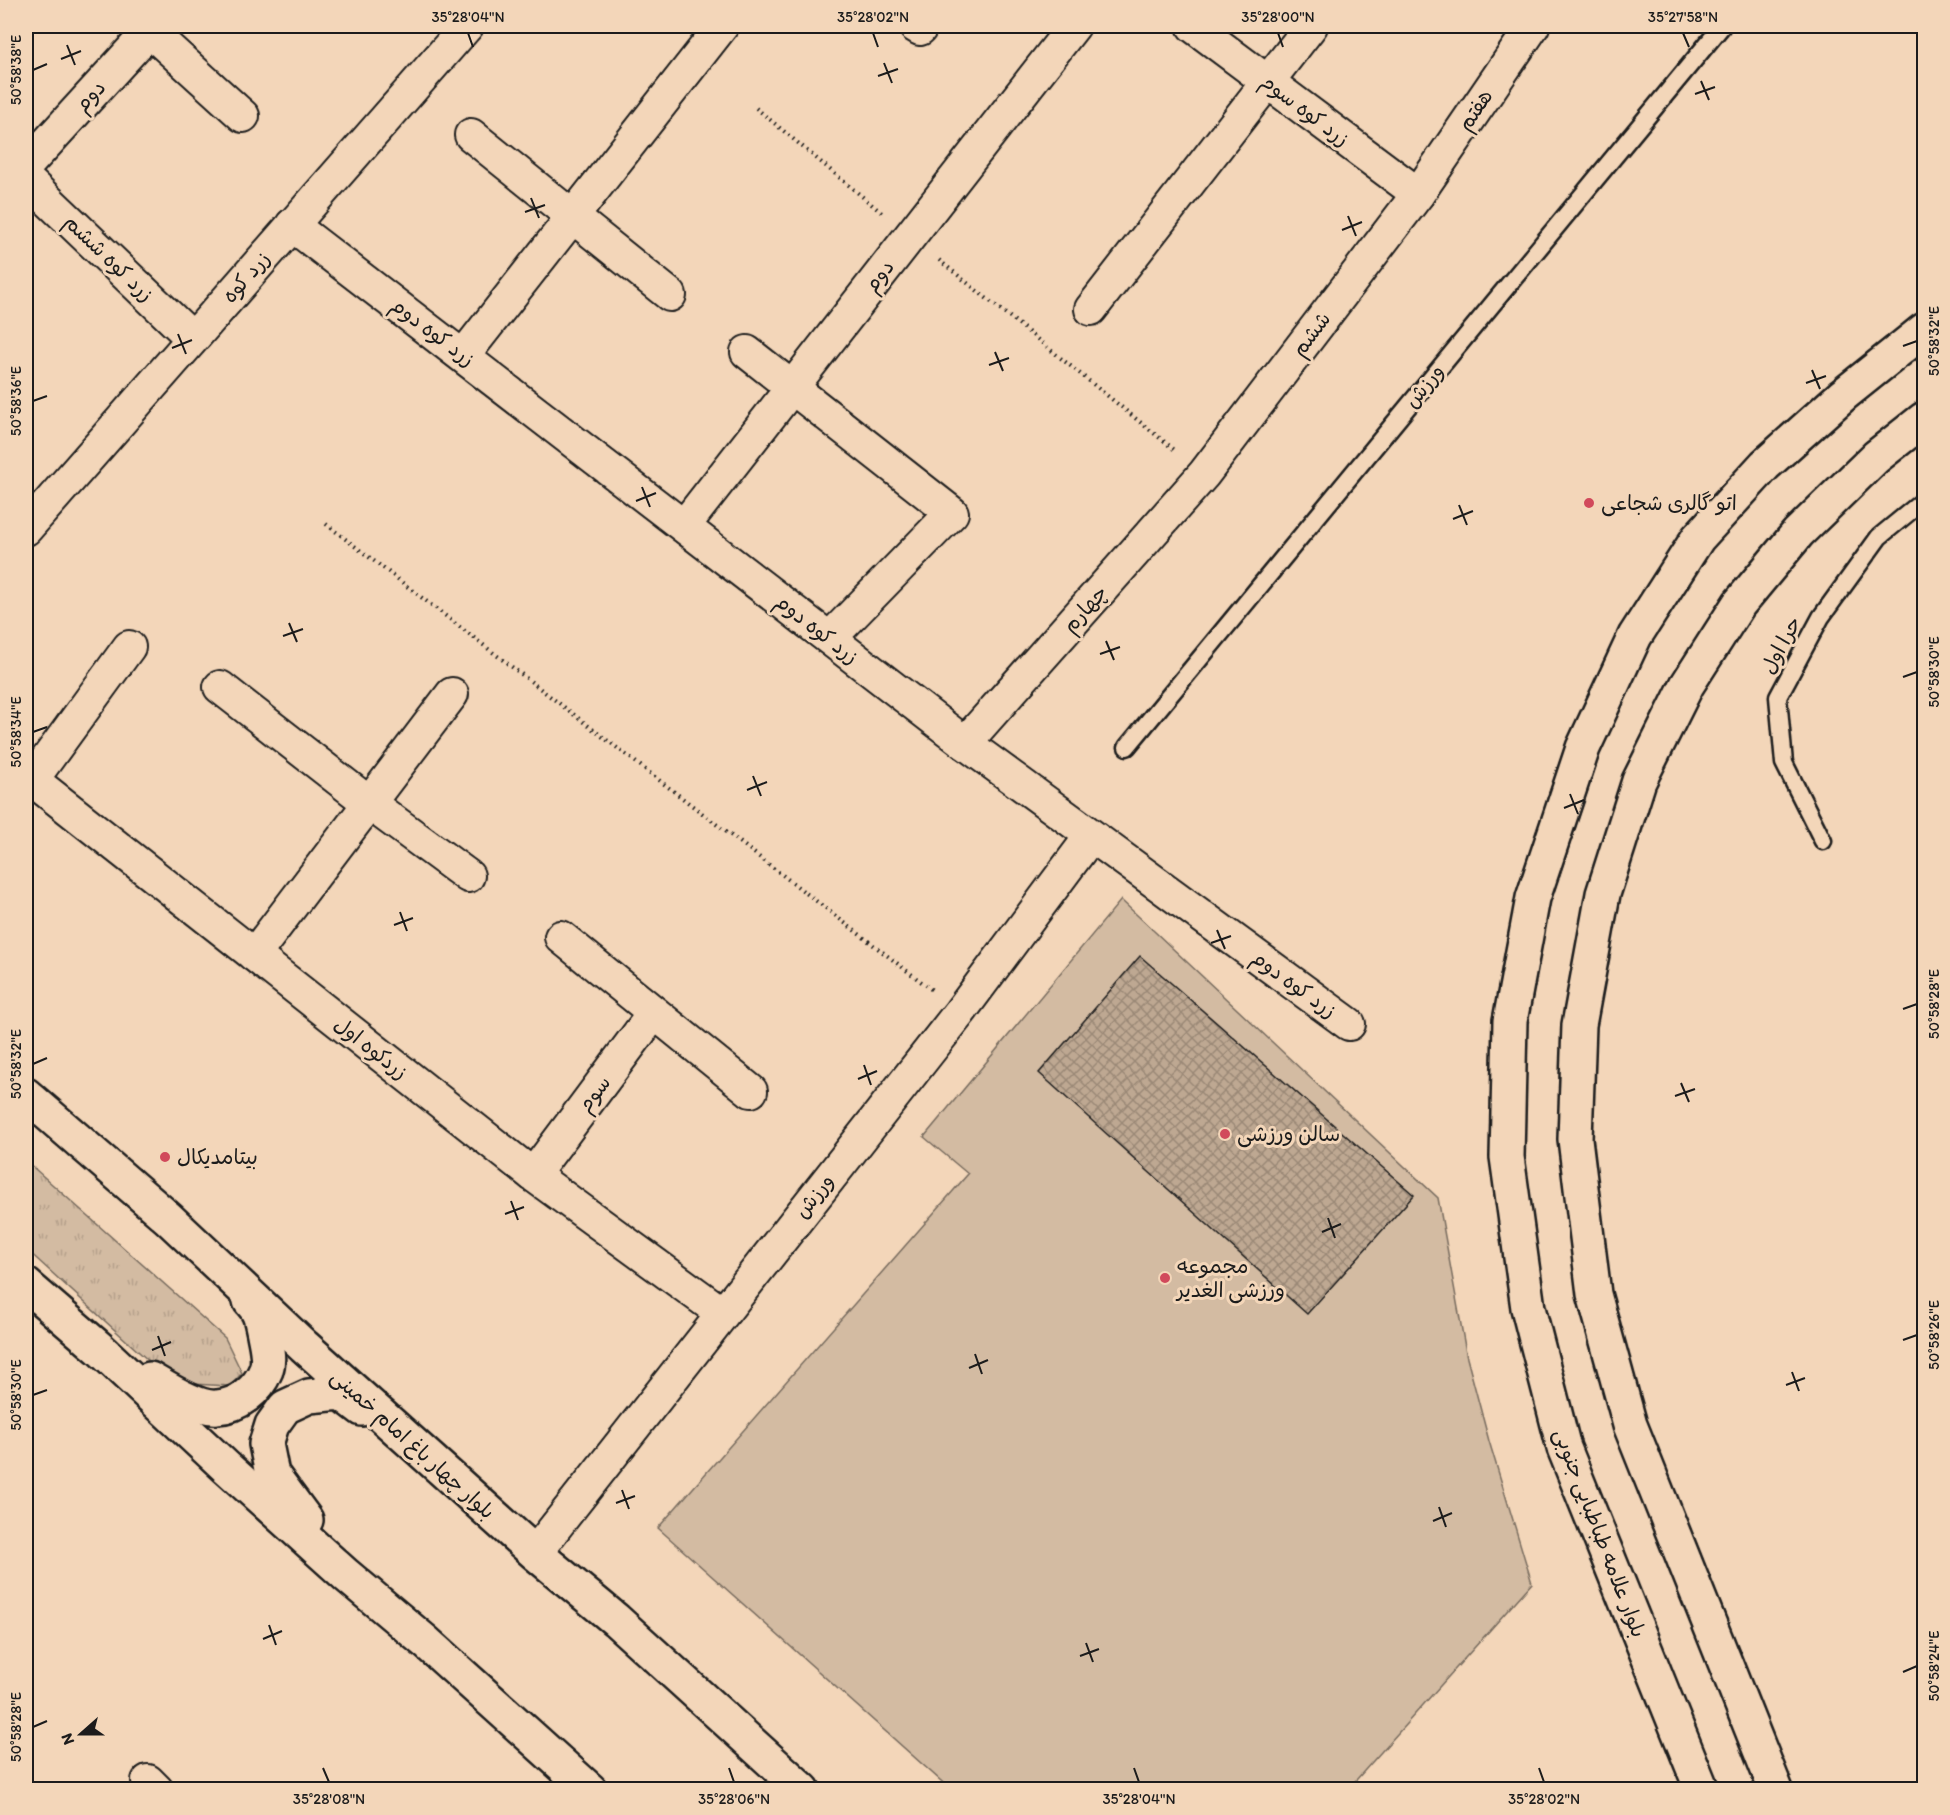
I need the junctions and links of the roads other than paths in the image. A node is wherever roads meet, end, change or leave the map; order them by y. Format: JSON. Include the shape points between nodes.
{"nodes":[{"id":1,"x":467,"y":26,"type":"edge"},
{"id":2,"x":722,"y":26,"type":"edge"},
{"id":3,"x":1074,"y":26,"type":"edge"},
{"id":4,"x":1193,"y":26,"type":"edge"},
{"id":5,"x":1311,"y":26,"type":"edge"},
{"id":6,"x":1533,"y":26,"type":"edge"},
{"id":7,"x":1722,"y":26,"type":"edge"},
{"id":8,"x":149,"y":27,"type":"edge"},
{"id":9,"x":1267,"y":81,"type":"junction"},
{"id":10,"x":243,"y":116,"type":"dead end"},
{"id":11,"x":471,"y":135,"type":"dead end"},
{"id":12,"x":26,"y":166,"type":"edge"},
{"id":13,"x":26,"y":178,"type":"edge"},
{"id":14,"x":1418,"y":194,"type":"junction"},
{"id":15,"x":572,"y":216,"type":"junction"},
{"id":16,"x":292,"y":225,"type":"junction"},
{"id":17,"x":670,"y":295,"type":"dead end"},
{"id":18,"x":1091,"y":309,"type":"dead end"},
{"id":19,"x":1924,"y":330,"type":"edge"},
{"id":20,"x":192,"y":338,"type":"junction"},
{"id":21,"x":747,"y":352,"type":"dead end"},
{"id":22,"x":464,"y":355,"type":"junction"},
{"id":23,"x":792,"y":388,"type":"junction"},
{"id":24,"x":1924,"y":419,"type":"edge"},
{"id":25,"x":1204,"y":474,"type":"joint"},
{"id":26,"x":1924,"y":500,"type":"edge"},
{"id":27,"x":684,"y":526,"type":"junction"},
{"id":28,"x":26,"y":529,"type":"edge"},
{"id":29,"x":830,"y":638,"type":"junction"},
{"id":30,"x":129,"y":647,"type":"dead end"},
{"id":31,"x":220,"y":687,"type":"dead end"},
{"id":32,"x":452,"y":694,"type":"dead end"},
{"id":33,"x":965,"y":743,"type":"junction"},
{"id":34,"x":1127,"y":747,"type":"dead end"},
{"id":35,"x":29,"y":778,"type":"edge"},
{"id":36,"x":369,"y":803,"type":"junction"},
{"id":37,"x":1091,"y":836,"type":"junction"},
{"id":38,"x":1823,"y":840,"type":"dead end"},
{"id":39,"x":468,"y":876,"type":"dead end"},
{"id":40,"x":561,"y":937,"type":"dead end"},
{"id":41,"x":254,"y":955,"type":"junction"},
{"id":42,"x":654,"y":1013,"type":"junction"},
{"id":43,"x":1349,"y":1024,"type":"dead end"},
{"id":44,"x":751,"y":1091,"type":"dead end"},
{"id":45,"x":26,"y":1095,"type":"edge"},
{"id":46,"x":533,"y":1175,"type":"junction"},
{"id":47,"x":168,"y":1218,"type":"junction"},
{"id":48,"x":26,"y":1285,"type":"edge"},
{"id":49,"x":722,"y":1313,"type":"junction"},
{"id":50,"x":99,"y":1348,"type":"junction"},
{"id":51,"x":445,"y":1472,"type":"junction"},
{"id":52,"x":535,"y":1553,"type":"junction"},
{"id":53,"x":346,"y":1575,"type":"junction"},
{"id":54,"x":590,"y":1790,"type":"edge"},
{"id":55,"x":803,"y":1790,"type":"edge"},
{"id":56,"x":1702,"y":1790,"type":"edge"},
{"id":57,"x":1776,"y":1790,"type":"edge"}],
"edges":[{"from":1,"to":16,"type":"street","name":"زرد کوه"},
{"from":2,"to":15,"type":"street"},
{"from":3,"to":23,"type":"street","name":"دوم"},
{"from":4,"to":9,"type":"street","name":"زرد کوه سوم"},
{"from":5,"to":9,"type":"street"},
{"from":6,"to":14,"type":"street","name":"هفتم"},
{"from":7,"to":34,"type":"lane","name":"ورزش"},
{"from":8,"to":10,"type":"street"},
{"from":8,"to":12,"type":"street","name":"دوم"},
{"from":9,"to":14,"type":"street","name":"زرد کوه سوم"},
{"from":9,"to":18,"type":"street"},
{"from":11,"to":15,"type":"street"},
{"from":13,"to":20,"type":"street","name":"زرد کوه ششم"},
{"from":14,"to":25,"type":"street","name":"ششم"},
{"from":15,"to":17,"type":"street"},
{"from":15,"to":22,"type":"street"},
{"from":16,"to":20,"type":"street","name":"زرد کوه"},
{"from":16,"to":22,"type":"street","name":"زرد کوه دوم"},
{"from":19,"to":56,"type":"main road","name":"بلوار علامه طباطبایی جنوبی","via":[[1765,465],[1698,538],[1635,636],[1583,748],[1537,887],[1510,1021],[1507,1157],[1528,1308],[1564,1448]]},
{"from":20,"to":28,"type":"street","name":"زرد کوه"},
{"from":21,"to":23,"type":"street"},
{"from":22,"to":27,"type":"street","name":"زرد کوه دوم"},
{"from":23,"to":27,"type":"street","name":"دوم"},
{"from":23,"to":29,"type":"street","via":[[952,513]]},
{"from":24,"to":57,"type":"main road","via":[[1876,457],[1798,533],[1739,604],[1687,685],[1639,781],[1602,894],[1579,1025],[1575,1139],[1593,1294],[1630,1425]]},
{"from":25,"to":33,"type":"street","name":"چهارم"},
{"from":26,"to":38,"type":"lane","name":"حرا اول","via":[[1879,537],[1821,617],[1779,697],[1784,763]]},
{"from":27,"to":29,"type":"street","name":"زرد کوه دوم"},
{"from":29,"to":33,"type":"street","name":"زرد کوه دوم"},
{"from":30,"to":35,"type":"street"},
{"from":31,"to":36,"type":"street"},
{"from":32,"to":36,"type":"street"},
{"from":33,"to":37,"type":"street","name":"زرد کوه دوم"},
{"from":35,"to":41,"type":"street","name":"زردکوه اول"},
{"from":36,"to":39,"type":"street"},
{"from":36,"to":41,"type":"street"},
{"from":37,"to":43,"type":"street","name":"زرد کوه دوم"},
{"from":37,"to":49,"type":"street","name":"ورزش","via":[[960,1012]]},
{"from":40,"to":42,"type":"street"},
{"from":41,"to":46,"type":"street","name":"زردکوه اول"},
{"from":42,"to":44,"type":"street"},
{"from":42,"to":46,"type":"street","name":"سوم"},
{"from":45,"to":47,"type":"main road","name":"بلوار چهار باغ امام خمینی"},
{"from":46,"to":49,"type":"street","name":"زردکوه اول"},
{"from":47,"to":50,"type":"main road","via":[[259,1309],[268,1351],[266,1369],[255,1388],[238,1402],[216,1408],[184,1399]]},
{"from":47,"to":51,"type":"main road","name":"بلوار چهار باغ امام خمینی"},
{"from":48,"to":50,"type":"main road"},
{"from":49,"to":52,"type":"street","name":"ورزش"},
{"from":50,"to":53,"type":"main road"},
{"from":51,"to":52,"type":"main road","name":"بلوار چهار باغ امام خمینی"},
{"from":51,"to":53,"type":"main road","via":[[341,1393],[309,1396],[285,1407],[272,1425],[266,1444],[272,1474]]},
{"from":52,"to":55,"type":"main road","name":"بلوار چهار باغ امام خمینی","via":[[616,1620]]},
{"from":53,"to":54,"type":"main road"}]}
